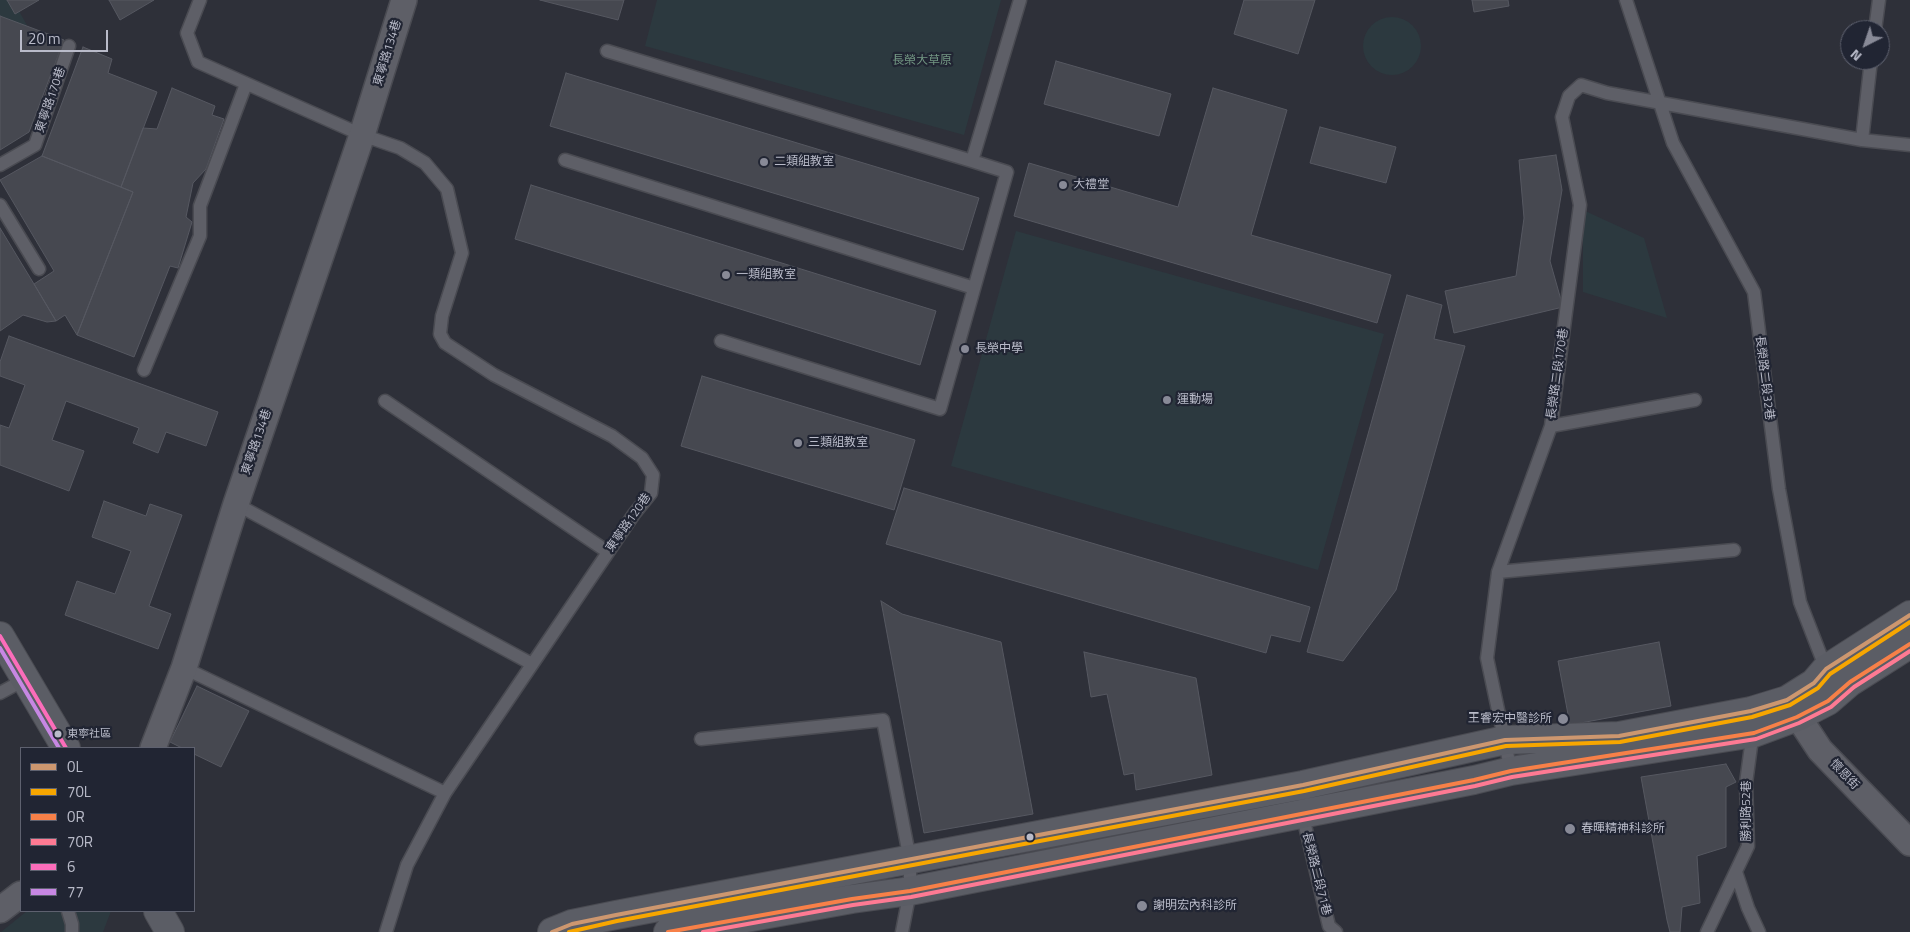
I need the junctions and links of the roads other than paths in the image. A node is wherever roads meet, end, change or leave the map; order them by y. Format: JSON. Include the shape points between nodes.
{"nodes":[{"id":1,"x":200,"y":0,"type":"edge"},
{"id":2,"x":404,"y":0,"type":"edge"},
{"id":3,"x":1020,"y":0,"type":"edge"},
{"id":4,"x":1626,"y":0,"type":"edge"},
{"id":5,"x":1879,"y":0,"type":"edge"},
{"id":6,"x":1876,"y":20,"type":"edge"},
{"id":7,"x":69,"y":46,"type":"dead end"},
{"id":8,"x":607,"y":51,"type":"dead end"},
{"id":9,"x":1871,"y":70,"type":"edge"},
{"id":10,"x":246,"y":84,"type":"junction"},
{"id":11,"x":1660,"y":102,"type":"junction"},
{"id":12,"x":362,"y":135,"type":"junction"},
{"id":13,"x":1862,"y":140,"type":"junction"},
{"id":14,"x":1910,"y":145,"type":"edge"},
{"id":15,"x":565,"y":160,"type":"dead end"},
{"id":16,"x":972,"y":161,"type":"junction"},
{"id":17,"x":0,"y":165,"type":"edge"},
{"id":18,"x":0,"y":204,"type":"edge"},
{"id":19,"x":39,"y":270,"type":"dead end"},
{"id":20,"x":974,"y":288,"type":"junction"},
{"id":21,"x":721,"y":341,"type":"dead end"},
{"id":22,"x":144,"y":370,"type":"dead end"},
{"id":23,"x":1695,"y":400,"type":"dead end"},
{"id":24,"x":385,"y":401,"type":"dead end"},
{"id":25,"x":1551,"y":426,"type":"junction"},
{"id":26,"x":236,"y":504,"type":"junction"},
{"id":27,"x":1734,"y":550,"type":"dead end"},
{"id":28,"x":608,"y":552,"type":"junction"},
{"id":29,"x":1498,"y":572,"type":"junction"},
{"id":30,"x":1910,"y":614,"type":"edge"},
{"id":31,"x":0,"y":636,"type":"edge"},
{"id":32,"x":1910,"y":644,"type":"edge"},
{"id":33,"x":532,"y":664,"type":"junction"},
{"id":34,"x":184,"y":668,"type":"junction"},
{"id":35,"x":1826,"y":669,"type":"junction"},
{"id":36,"x":26,"y":679,"type":"junction"},
{"id":37,"x":0,"y":693,"type":"edge"},
{"id":38,"x":1792,"y":708,"type":"junction"},
{"id":39,"x":1752,"y":722,"type":"junction"},
{"id":40,"x":701,"y":739,"type":"dead end"},
{"id":41,"x":1505,"y":740,"type":"junction"},
{"id":42,"x":65,"y":747,"type":"edge"},
{"id":43,"x":153,"y":747,"type":"edge"},
{"id":44,"x":1511,"y":771,"type":"junction"},
{"id":45,"x":446,"y":793,"type":"junction"},
{"id":46,"x":1302,"y":813,"type":"junction"},
{"id":47,"x":1910,"y":844,"type":"edge"},
{"id":48,"x":910,"y":860,"type":"junction"},
{"id":49,"x":1736,"y":872,"type":"junction"},
{"id":50,"x":910,"y":891,"type":"junction"},
{"id":51,"x":20,"y":895,"type":"edge"},
{"id":52,"x":0,"y":910,"type":"edge"},
{"id":53,"x":68,"y":912,"type":"edge"},
{"id":54,"x":159,"y":912,"type":"edge"},
{"id":55,"x":72,"y":932,"type":"edge"},
{"id":56,"x":170,"y":932,"type":"edge"},
{"id":57,"x":386,"y":932,"type":"edge"},
{"id":58,"x":552,"y":932,"type":"edge"},
{"id":59,"x":668,"y":932,"type":"edge"},
{"id":60,"x":902,"y":932,"type":"edge"},
{"id":61,"x":1336,"y":932,"type":"edge"},
{"id":62,"x":1707,"y":932,"type":"edge"},
{"id":63,"x":1759,"y":932,"type":"edge"}],
"edges":[{"from":1,"to":10,"type":"lane","via":[[187,33],[198,62]]},
{"from":2,"to":12,"type":"street","name":"東寧路134巷"},
{"from":3,"to":16,"type":"lane"},
{"from":4,"to":11,"type":"lane","name":"長榮路二段32巷"},
{"from":5,"to":6,"type":"lane"},
{"from":7,"to":17,"type":"lane","name":"東寧路170巷","via":[[36,145]]},
{"from":8,"to":16,"type":"lane"},
{"from":9,"to":13,"type":"lane"},
{"from":10,"to":12,"type":"lane"},
{"from":10,"to":22,"type":"lane","via":[[200,206],[200,236]]},
{"from":11,"to":13,"type":"lane"},
{"from":11,"to":25,"type":"lane","name":"長榮路二段170巷","via":[[1581,85],[1569,96],[1562,117],[1580,205]]},
{"from":11,"to":35,"type":"lane","name":"長榮路二段32巷","via":[[1674,143],[1754,292],[1779,488],[1800,602]]},
{"from":12,"to":26,"type":"street","name":"東寧路134巷"},
{"from":12,"to":28,"type":"lane","name":"東寧路120巷","via":[[400,148],[425,163],[447,189],[462,253],[442,316],[440,334],[444,343],[494,375],[612,436],[642,458],[653,475],[652,493]]},
{"from":13,"to":14,"type":"lane"},
{"from":15,"to":20,"type":"lane"},
{"from":16,"to":20,"type":"lane","via":[[1007,172]]},
{"from":18,"to":19,"type":"lane"},
{"from":20,"to":21,"type":"lane","via":[[940,409]]},
{"from":23,"to":25,"type":"lane"},
{"from":24,"to":28,"type":"lane"},
{"from":25,"to":29,"type":"lane","name":"長榮路二段170巷"},
{"from":26,"to":33,"type":"lane"},
{"from":26,"to":34,"type":"street","name":"東寧路134巷"},
{"from":27,"to":29,"type":"lane"},
{"from":28,"to":33,"type":"lane","name":"東寧路120巷"},
{"from":29,"to":41,"type":"lane","name":"長榮路二段170巷","via":[[1487,658]]},
{"from":30,"to":35,"type":"street"},
{"from":31,"to":36,"type":"street"},
{"from":32,"to":38,"type":"street","via":[[1850,682],[1828,701]]},
{"from":33,"to":45,"type":"lane","name":"東寧路120巷"},
{"from":34,"to":43,"type":"street","name":"東寧路134巷"},
{"from":34,"to":45,"type":"lane"},
{"from":35,"to":38,"type":"street"},
{"from":36,"to":37,"type":"lane"},
{"from":36,"to":42,"type":"street"},
{"from":38,"to":39,"type":"street"},
{"from":38,"to":47,"type":"street","name":"懷恩街","via":[[1820,750]]},
{"from":39,"to":41,"type":"street","via":[[1619,736]]},
{"from":39,"to":44,"type":"street"},
{"from":39,"to":49,"type":"lane","name":"勝利路52巷","via":[[1746,783],[1748,846]]},
{"from":40,"to":48,"type":"lane","via":[[883,720]]},
{"from":41,"to":44,"type":"lane","name":"長榮路二段170巷"},
{"from":41,"to":48,"type":"street","via":[[1303,785]]},
{"from":44,"to":46,"type":"street"},
{"from":45,"to":57,"type":"lane","name":"東寧路120巷","via":[[407,865]]},
{"from":46,"to":50,"type":"street"},
{"from":46,"to":61,"type":"lane","name":"長榮路二段71巷","via":[[1329,926]]},
{"from":48,"to":50,"type":"lane"},
{"from":48,"to":58,"type":"street","via":[[581,922]]},
{"from":49,"to":62,"type":"lane","name":"勝利路52巷"},
{"from":49,"to":63,"type":"lane"},
{"from":50,"to":59,"type":"street"},
{"from":50,"to":60,"type":"lane"},
{"from":51,"to":52,"type":"street"},
{"from":53,"to":55,"type":"lane"},
{"from":54,"to":56,"type":"street"}]}
